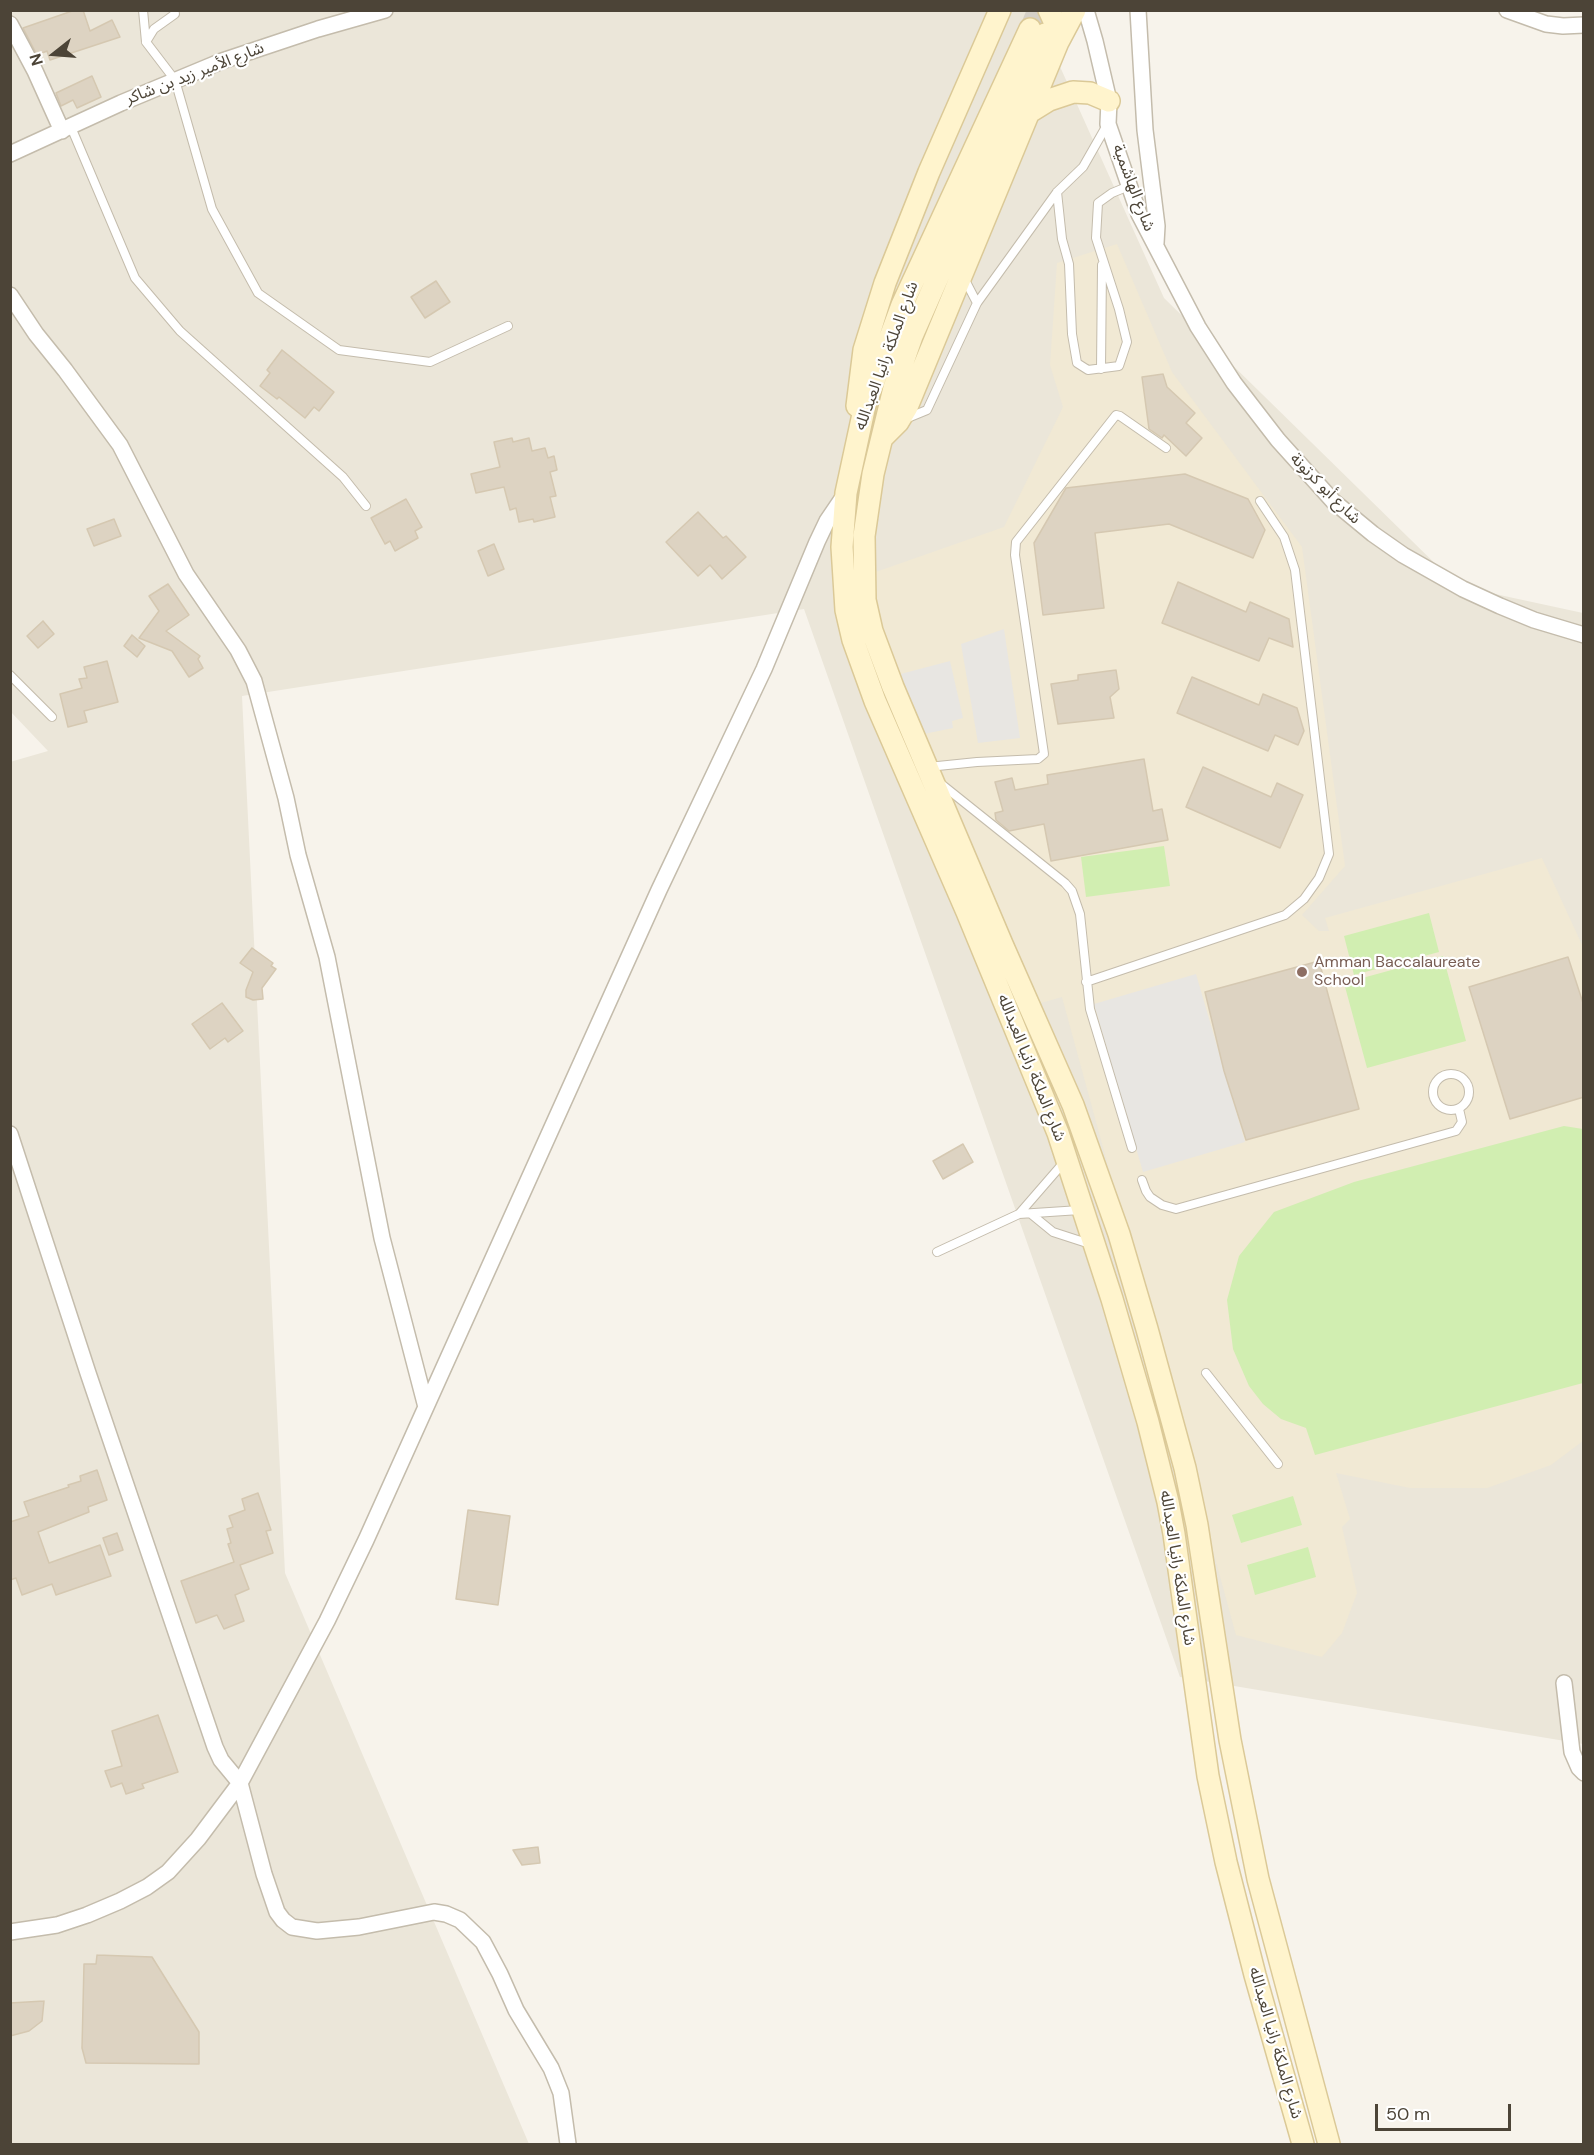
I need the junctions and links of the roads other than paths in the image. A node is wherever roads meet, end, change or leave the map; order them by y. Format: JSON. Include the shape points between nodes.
{"nodes":[{"id":1,"x":143,"y":10,"type":"edge"},
{"id":2,"x":174,"y":10,"type":"edge"},
{"id":3,"x":385,"y":10,"type":"edge"},
{"id":4,"x":1000,"y":10,"type":"edge"},
{"id":5,"x":1048,"y":10,"type":"edge"},
{"id":6,"x":1074,"y":10,"type":"edge"},
{"id":7,"x":1086,"y":10,"type":"edge"},
{"id":8,"x":1138,"y":10,"type":"edge"},
{"id":9,"x":1507,"y":10,"type":"edge"},
{"id":10,"x":10,"y":24,"type":"edge"},
{"id":11,"x":1584,"y":25,"type":"edge"},
{"id":12,"x":1044,"y":35,"type":"junction"},
{"id":13,"x":146,"y":42,"type":"junction"},
{"id":14,"x":175,"y":80,"type":"junction"},
{"id":15,"x":1109,"y":101,"type":"junction"},
{"id":16,"x":1028,"y":113,"type":"junction"},
{"id":17,"x":1108,"y":124,"type":"junction"},
{"id":18,"x":67,"y":129,"type":"junction"},
{"id":19,"x":10,"y":154,"type":"edge"},
{"id":20,"x":1129,"y":186,"type":"junction"},
{"id":21,"x":1057,"y":192,"type":"junction"},
{"id":22,"x":1156,"y":243,"type":"junction"},
{"id":23,"x":1102,"y":261,"type":"junction"},
{"id":24,"x":962,"y":273,"type":"junction"},
{"id":25,"x":10,"y":295,"type":"edge"},
{"id":26,"x":977,"y":303,"type":"junction"},
{"id":27,"x":508,"y":327,"type":"dead end"},
{"id":28,"x":1101,"y":369,"type":"junction"},
{"id":29,"x":898,"y":422,"type":"junction"},
{"id":30,"x":881,"y":439,"type":"junction"},
{"id":31,"x":854,"y":448,"type":"junction"},
{"id":32,"x":1166,"y":448,"type":"dead end"},
{"id":33,"x":846,"y":493,"type":"junction"},
{"id":34,"x":1260,"y":501,"type":"dead end"},
{"id":35,"x":366,"y":506,"type":"dead end"},
{"id":36,"x":1584,"y":635,"type":"edge"},
{"id":37,"x":10,"y":675,"type":"edge"},
{"id":38,"x":52,"y":717,"type":"dead end"},
{"id":39,"x":928,"y":771,"type":"junction"},
{"id":40,"x":1086,"y":982,"type":"junction"},
{"id":41,"x":1459,"y":1108,"type":"junction"},
{"id":42,"x":10,"y":1134,"type":"edge"},
{"id":43,"x":1132,"y":1148,"type":"dead end"},
{"id":44,"x":1067,"y":1158,"type":"junction"},
{"id":45,"x":1142,"y":1180,"type":"dead end"},
{"id":46,"x":1084,"y":1209,"type":"junction"},
{"id":47,"x":1019,"y":1214,"type":"junction"},
{"id":48,"x":1031,"y":1214,"type":"junction"},
{"id":49,"x":1095,"y":1245,"type":"junction"},
{"id":50,"x":937,"y":1252,"type":"dead end"},
{"id":51,"x":1206,"y":1373,"type":"dead end"},
{"id":52,"x":426,"y":1407,"type":"junction"},
{"id":53,"x":1278,"y":1464,"type":"dead end"},
{"id":54,"x":1564,"y":1683,"type":"dead end"},
{"id":55,"x":1584,"y":1773,"type":"edge"},
{"id":56,"x":240,"y":1783,"type":"junction"},
{"id":57,"x":10,"y":1932,"type":"edge"},
{"id":58,"x":568,"y":2145,"type":"edge"},
{"id":59,"x":1303,"y":2145,"type":"edge"},
{"id":60,"x":1329,"y":2145,"type":"edge"}],
"edges":[{"from":1,"to":13,"type":"lane"},
{"from":2,"to":13,"type":"lane","via":[[175,14],[154,29]]},
{"from":3,"to":14,"type":"street","name":"شارع الأمير زيد بن شاكر","via":[[318,29]]},
{"from":4,"to":31,"type":"main road","via":[[885,283],[864,350]]},
{"from":5,"to":12,"type":"main road","via":[[1055,23]]},
{"from":6,"to":12,"type":"main road"},
{"from":7,"to":15,"type":"street","name":"شارع الهاشمية"},
{"from":8,"to":22,"type":"street","name":"شارع الهاشمية","via":[[1144,130]]},
{"from":9,"to":11,"type":"street","via":[[1546,24]]},
{"from":10,"to":18,"type":"street"},
{"from":12,"to":16,"type":"main road"},
{"from":12,"to":30,"type":"main road","name":"شارع الملكة رانيا العبدالله","via":[[912,336]]},
{"from":12,"to":31,"type":"main road","name":"شارع الملكة رانيا العبدالله","via":[[902,305],[865,405]]},
{"from":13,"to":14,"type":"lane"},
{"from":14,"to":18,"type":"street","name":"شارع الأمير زيد بن شاكر"},
{"from":14,"to":27,"type":"lane","via":[[212,208],[258,293],[339,350],[418,361],[430,362]]},
{"from":15,"to":16,"type":"main road","via":[[1090,93],[1073,92],[1049,99]]},
{"from":15,"to":17,"type":"street","name":"شارع الهاشمية"},
{"from":16,"to":24,"type":"main road"},
{"from":17,"to":20,"type":"street","name":"شارع الهاشمية"},
{"from":17,"to":21,"type":"lane","via":[[1083,167]]},
{"from":18,"to":19,"type":"street","name":"شارع الأمير زيد بن شاكر"},
{"from":18,"to":35,"type":"lane","via":[[135,278],[180,331],[343,477]]},
{"from":20,"to":22,"type":"street","name":"شارع الهاشمية"},
{"from":20,"to":23,"type":"lane","via":[[1098,203],[1096,238]]},
{"from":21,"to":26,"type":"lane"},
{"from":21,"to":28,"type":"lane","via":[[1069,264],[1077,363],[1088,370]]},
{"from":22,"to":36,"type":"street","name":"شارع أبو كرتونة","via":[[1214,354],[1278,440],[1333,501],[1403,555],[1463,589],[1534,620]]},
{"from":23,"to":28,"type":"lane"},
{"from":23,"to":28,"type":"lane","via":[[1127,342],[1119,366]]},
{"from":24,"to":26,"type":"lane"},
{"from":24,"to":29,"type":"main road"},
{"from":25,"to":52,"type":"street","via":[[120,445],[186,574],[238,650],[254,681],[327,957],[382,1238]]},
{"from":26,"to":29,"type":"lane","via":[[927,410]]},
{"from":29,"to":30,"type":"main road"},
{"from":30,"to":39,"type":"main road","name":"شارع الملكة رانيا العبدالله","via":[[864,536],[865,600],[882,657]]},
{"from":31,"to":33,"type":"main road","name":"شارع الملكة رانيا العبدالله"},
{"from":32,"to":39,"type":"lane","via":[[1116,415],[1016,542],[1044,754],[1038,759],[977,762]]},
{"from":33,"to":44,"type":"main road","name":"شارع الملكة رانيا العبدالله","via":[[844,589],[860,662]]},
{"from":33,"to":52,"type":"street","via":[[817,542],[750,700],[649,912]]},
{"from":34,"to":40,"type":"lane","via":[[1284,537],[1295,570],[1329,854],[1308,894],[1285,915]]},
{"from":37,"to":38,"type":"lane"},
{"from":39,"to":40,"type":"lane","via":[[1071,891],[1080,914]]},
{"from":39,"to":60,"type":"main road","name":"شارع الملكة رانيا العبدالله","via":[[1073,1105],[1119,1234],[1147,1329],[1197,1525],[1230,1740],[1258,1878]]},
{"from":40,"to":43,"type":"lane","via":[[1090,1009]]},
{"from":41,"to":41,"type":"lane","via":[[1468,1099],[1465,1080],[1454,1073],[1441,1076],[1433,1086],[1434,1099],[1442,1108]]},
{"from":41,"to":45,"type":"lane","via":[[1462,1122],[1456,1131],[1176,1209],[1156,1202]]},
{"from":42,"to":56,"type":"street","via":[[215,1747]]},
{"from":44,"to":46,"type":"main road","name":"شارع الملكة رانيا العبدالله"},
{"from":44,"to":47,"type":"lane"},
{"from":46,"to":48,"type":"lane"},
{"from":46,"to":49,"type":"main road","name":"شارع الملكة رانيا العبدالله"},
{"from":47,"to":48,"type":"lane"},
{"from":47,"to":50,"type":"lane"},
{"from":48,"to":49,"type":"lane","via":[[1053,1232]]},
{"from":49,"to":59,"type":"main road","name":"شارع الملكة رانيا العبدالله","via":[[1168,1502],[1208,1776],[1226,1862]]},
{"from":51,"to":53,"type":"lane"},
{"from":52,"to":56,"type":"street","via":[[327,1621]]},
{"from":54,"to":55,"type":"street","via":[[1572,1752]]},
{"from":56,"to":57,"type":"street","via":[[198,1839],[168,1872],[147,1887],[57,1925]]},
{"from":56,"to":58,"type":"street","via":[[270,1893],[277,1912],[292,1927],[317,1931],[359,1927],[434,1912],[460,1920],[483,1942],[516,2010],[551,2068],[561,2093]]}]}
